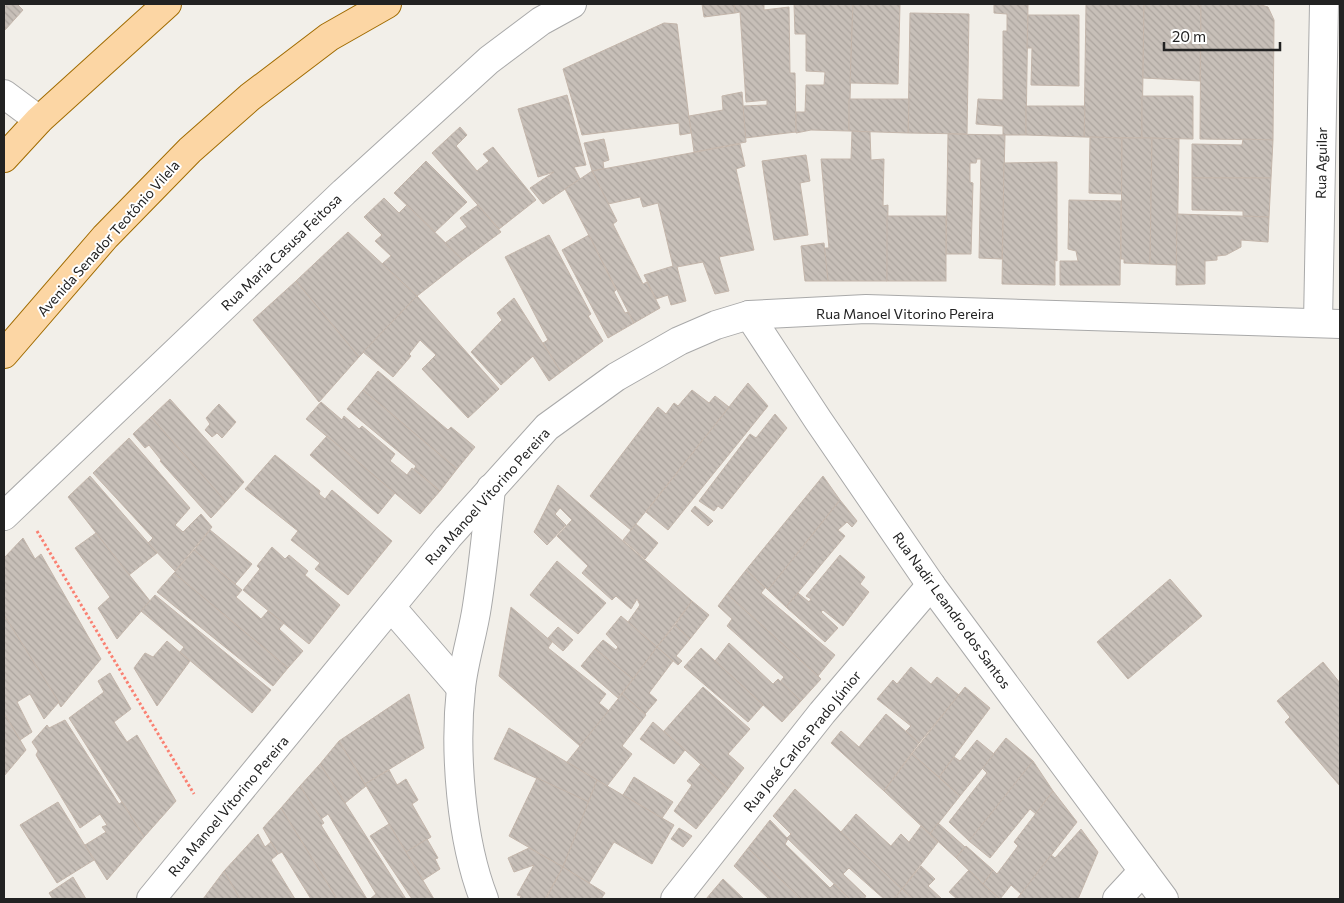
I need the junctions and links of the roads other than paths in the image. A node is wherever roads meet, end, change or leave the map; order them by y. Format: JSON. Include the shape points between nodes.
{"nodes":[{"id":1,"x":167,"y":4,"type":"edge"},
{"id":2,"x":386,"y":4,"type":"edge"},
{"id":3,"x":572,"y":4,"type":"edge"},
{"id":4,"x":1324,"y":4,"type":"edge"},
{"id":5,"x":4,"y":94,"type":"edge"},
{"id":6,"x":40,"y":120,"type":"junction"},
{"id":7,"x":4,"y":158,"type":"edge"},
{"id":8,"x":749,"y":315,"type":"junction"},
{"id":9,"x":1329,"y":324,"type":"edge"},
{"id":10,"x":4,"y":354,"type":"edge"},
{"id":11,"x":491,"y":488,"type":"junction"},
{"id":12,"x":12,"y":508,"type":"edge"},
{"id":13,"x":931,"y":584,"type":"junction"},
{"id":14,"x":391,"y":607,"type":"junction"},
{"id":15,"x":461,"y":688,"type":"junction"},
{"id":16,"x":1143,"y":871,"type":"junction"},
{"id":17,"x":151,"y":899,"type":"edge"},
{"id":18,"x":484,"y":899,"type":"edge"},
{"id":19,"x":676,"y":899,"type":"edge"},
{"id":20,"x":1117,"y":899,"type":"edge"},
{"id":21,"x":1164,"y":899,"type":"edge"}],
"edges":[{"from":1,"to":6,"type":"main road"},
{"from":2,"to":10,"type":"main road","name":"Avenida Senador Teotônio Vilela","via":[[329,37],[250,96],[190,150],[105,237]]},
{"from":3,"to":12,"type":"street","name":"Rua Maria Casusa Feitosa","via":[[541,21],[489,60],[344,192]]},
{"from":4,"to":9,"type":"street","name":"Rua Aguilar"},
{"from":5,"to":6,"type":"street"},
{"from":6,"to":7,"type":"main road"},
{"from":8,"to":9,"type":"street","name":"Rua Manoel Vitorino Pereira","via":[[866,310]]},
{"from":8,"to":11,"type":"street","name":"Rua Manoel Vitorino Pereira","via":[[679,341],[616,376],[547,427]]},
{"from":8,"to":13,"type":"street","name":"Rua Nadir Leandro dos Santos"},
{"from":11,"to":14,"type":"street","name":"Rua Manoel Vitorino Pereira"},
{"from":11,"to":15,"type":"street","via":[[478,601]]},
{"from":13,"to":16,"type":"street","name":"Rua Nadir Leandro dos Santos"},
{"from":13,"to":19,"type":"street","name":"Rua José Carlos Prado Júnior","via":[[822,713]]},
{"from":14,"to":15,"type":"street"},
{"from":14,"to":17,"type":"street","name":"Rua Manoel Vitorino Pereira"},
{"from":15,"to":18,"type":"street","via":[[458,754],[467,829]]},
{"from":16,"to":20,"type":"street"},
{"from":16,"to":21,"type":"street","name":"Rua Nadir Leandro dos Santos"}]}
